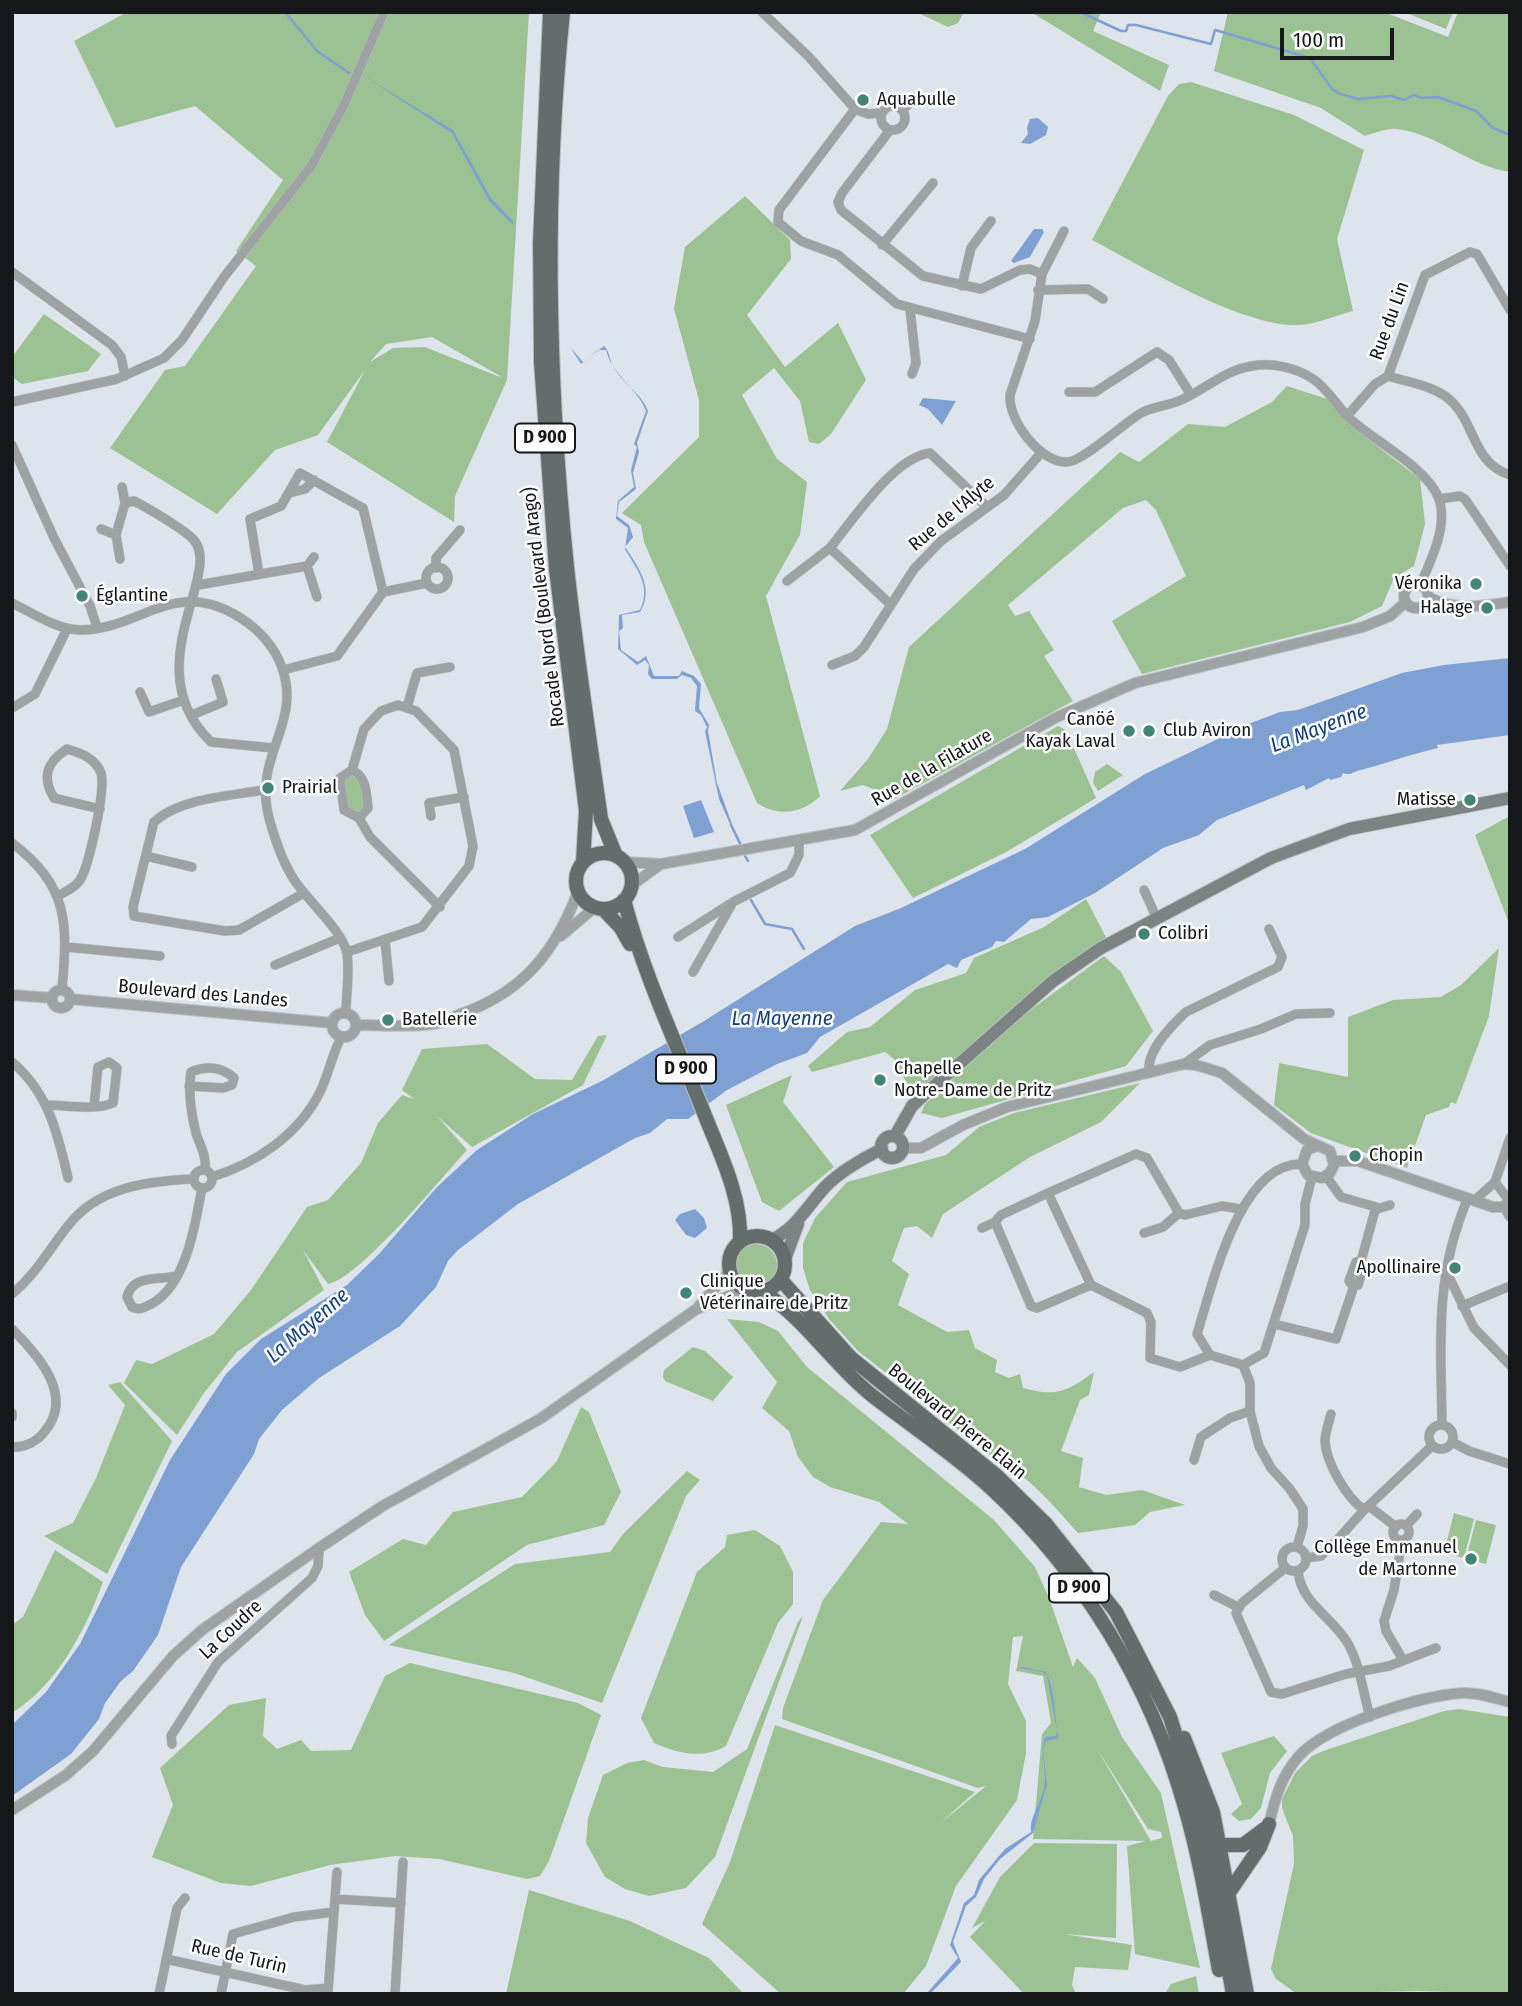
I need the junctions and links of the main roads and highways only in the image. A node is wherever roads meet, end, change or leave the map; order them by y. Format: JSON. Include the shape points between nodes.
{"nodes":[{"id":1,"x":550,"y":12,"type":"edge"},
{"id":2,"x":563,"y":12,"type":"edge"},
{"id":3,"x":1510,"y":798,"type":"edge"},
{"id":4,"x":620,"y":859,"type":"junction"},
{"id":5,"x":583,"y":862,"type":"junction"},
{"id":6,"x":624,"y":900,"type":"junction"},
{"id":7,"x":599,"y":909,"type":"junction"},
{"id":8,"x":651,"y":981,"type":"junction"},
{"id":9,"x":895,"y":1136,"type":"junction"},
{"id":10,"x":882,"y":1149,"type":"junction"},
{"id":11,"x":738,"y":1207,"type":"junction"},
{"id":12,"x":801,"y":1217,"type":"junction"},
{"id":13,"x":766,"y":1238,"type":"junction"},
{"id":14,"x":740,"y":1241,"type":"junction"},
{"id":15,"x":785,"y":1259,"type":"junction"},
{"id":16,"x":781,"y":1280,"type":"junction"},
{"id":17,"x":763,"y":1293,"type":"junction"},
{"id":18,"x":1170,"y":1717,"type":"junction"},
{"id":19,"x":1219,"y":1846,"type":"junction"},
{"id":20,"x":1228,"y":1894,"type":"junction"},
{"id":21,"x":1224,"y":1994,"type":"edge"},
{"id":22,"x":1233,"y":1994,"type":"edge"},
{"id":23,"x":1247,"y":1994,"type":"edge"}],
"edges":[{"from":1,"to":5,"type":"main road","name":"Rocade Nord (Boulevard Arago)","number":"D 900","via":[[540,243],[541,362],[556,569],[586,811]]},
{"from":2,"to":4,"type":"main road","name":"Rocade Nord (Boulevard Arago)","number":"D 900","via":[[551,243],[558,464],[567,569],[600,807],[605,832]]},
{"from":3,"to":9,"type":"main road","via":[[1322,837],[1270,858],[1101,948],[1053,981],[912,1106]]},
{"from":4,"to":5,"type":"main road","via":[[599,853]]},
{"from":4,"to":6,"type":"main road","via":[[629,869],[631,886]]},
{"from":5,"to":7,"type":"main road","via":[[576,876],[578,892]]},
{"from":6,"to":7,"type":"main road"},
{"from":6,"to":8,"type":"main road","number":"D 900"},
{"from":7,"to":8,"type":"main road","number":"D 900","via":[[621,928]]},
{"from":8,"to":11,"type":"main road","number":"D 900"},
{"from":9,"to":10,"type":"main road","via":[[885,1139]]},
{"from":9,"to":10,"type":"main road","via":[[902,1142],[900,1155],[886,1155]]},
{"from":10,"to":12,"type":"main road","via":[[829,1182]]},
{"from":11,"to":13,"type":"main road","number":"D 900"},
{"from":11,"to":14,"type":"main road","number":"D 900"},
{"from":12,"to":13,"type":"main road","via":[[784,1234]]},
{"from":12,"to":15,"type":"main road"},
{"from":13,"to":14,"type":"main road"},
{"from":13,"to":15,"type":"main road"},
{"from":14,"to":17,"type":"main road","via":[[729,1258],[729,1272],[743,1290]]},
{"from":15,"to":16,"type":"main road"},
{"from":16,"to":17,"type":"main road"},
{"from":16,"to":18,"type":"main road","name":"Boulevard Pierre Elain","number":"D 900","via":[[851,1359],[997,1476],[1046,1524],[1116,1612]]},
{"from":17,"to":21,"type":"main road","name":"Boulevard Pierre Elain","number":"D 900","via":[[780,1304],[873,1396],[990,1488],[1025,1522],[1089,1601],[1133,1674],[1168,1753],[1198,1862]]},
{"from":18,"to":19,"type":"main road","via":[[1185,1738],[1207,1789]]},
{"from":18,"to":22,"type":"main road","name":"Boulevard Pierre Elain","number":"D 900","via":[[1200,1812]]},
{"from":19,"to":20,"type":"main road"},
{"from":19,"to":20,"type":"main road","via":[[1243,1845],[1269,1824]]},
{"from":20,"to":23,"type":"main road"}]}
